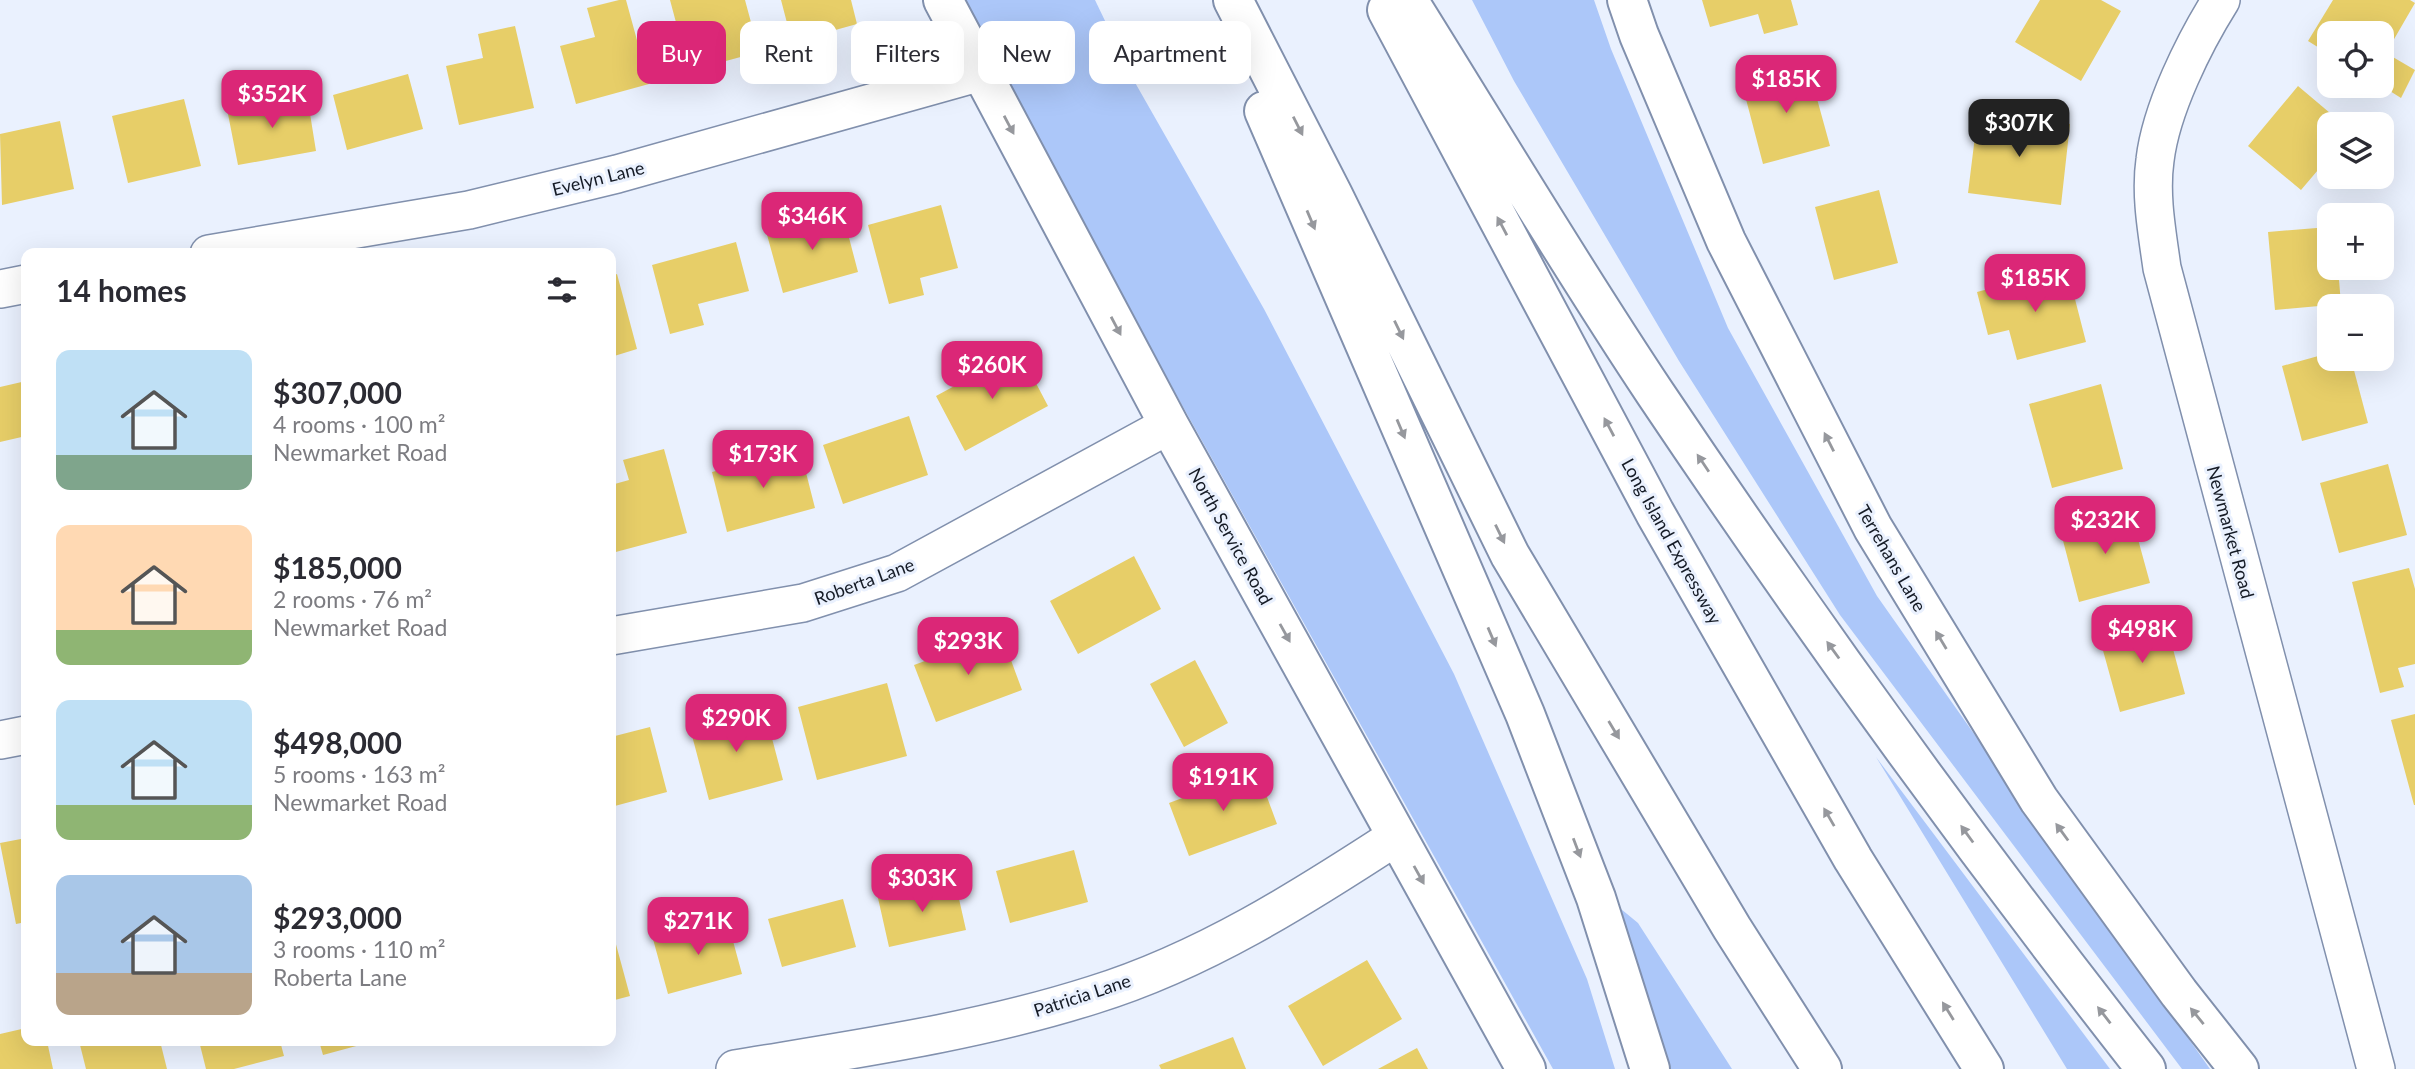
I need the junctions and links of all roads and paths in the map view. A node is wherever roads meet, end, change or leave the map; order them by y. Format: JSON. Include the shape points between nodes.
{"nodes":[{"id":1,"x":943,"y":0,"type":"edge"},
{"id":2,"x":1216,"y":0,"type":"edge"},
{"id":3,"x":1233,"y":0,"type":"edge"},
{"id":4,"x":1382,"y":0,"type":"edge"},
{"id":5,"x":1408,"y":0,"type":"edge"},
{"id":6,"x":1628,"y":0,"type":"edge"},
{"id":7,"x":2221,"y":0,"type":"edge"},
{"id":8,"x":978,"y":66,"type":"edge"},
{"id":9,"x":978,"y":73,"type":"edge"},
{"id":10,"x":987,"y":84,"type":"edge"},
{"id":11,"x":244,"y":248,"type":"edge"},
{"id":12,"x":21,"y":285,"type":"edge"},
{"id":13,"x":0,"y":289,"type":"edge"},
{"id":14,"x":1169,"y":425,"type":"junction"},
{"id":15,"x":616,"y":635,"type":"edge"},
{"id":16,"x":21,"y":736,"type":"edge"},
{"id":17,"x":0,"y":740,"type":"edge"},
{"id":18,"x":1397,"y":836,"type":"junction"},
{"id":19,"x":735,"y":1069,"type":"edge"},
{"id":20,"x":1527,"y":1069,"type":"edge"},
{"id":21,"x":1650,"y":1069,"type":"edge"},
{"id":22,"x":1822,"y":1069,"type":"edge"},
{"id":23,"x":1984,"y":1069,"type":"edge"},
{"id":24,"x":2147,"y":1069,"type":"edge"},
{"id":25,"x":2239,"y":1069,"type":"edge"},
{"id":26,"x":2376,"y":1069,"type":"edge"}],
"edges":[{"from":1,"to":8,"type":"main road","name":"North Service Road"},
{"from":2,"to":21,"type":"main road","one_way":true,"via":[[1525,714],[1597,898]]},
{"from":3,"to":22,"type":"main road","one_way":true,"via":[[1510,555],[1732,928]]},
{"from":23,"to":4,"type":"main road","name":"Long Island Expressway","one_way":true,"via":[[1853,859],[1655,513]]},
{"from":24,"to":5,"type":"main road","one_way":true,"via":[[2039,933],[1798,602],[1653,390]]},
{"from":25,"to":6,"type":"main road","name":"Terrehans Lane","one_way":true,"via":[[2039,800],[1873,528],[1726,241]]},
{"from":7,"to":26,"type":"street","name":"Newmarket Road","via":[[2178,78],[2155,159],[2154,203],[2162,268]]},
{"from":9,"to":11,"type":"street","name":"Evelyn Lane","via":[[483,207]]},
{"from":10,"to":14,"type":"main road","name":"North Service Road","one_way":true},
{"from":12,"to":13,"type":"street"},
{"from":14,"to":15,"type":"street","name":"Roberta Lane","via":[[897,573],[803,603]]},
{"from":14,"to":18,"type":"main road","name":"North Service Road","one_way":true},
{"from":16,"to":17,"type":"street"},
{"from":18,"to":19,"type":"street","name":"Patricia Lane","via":[[1296,901],[1209,948],[1095,995],[982,1025]]},
{"from":18,"to":20,"type":"main road","name":"North Service Road","one_way":true}]}
